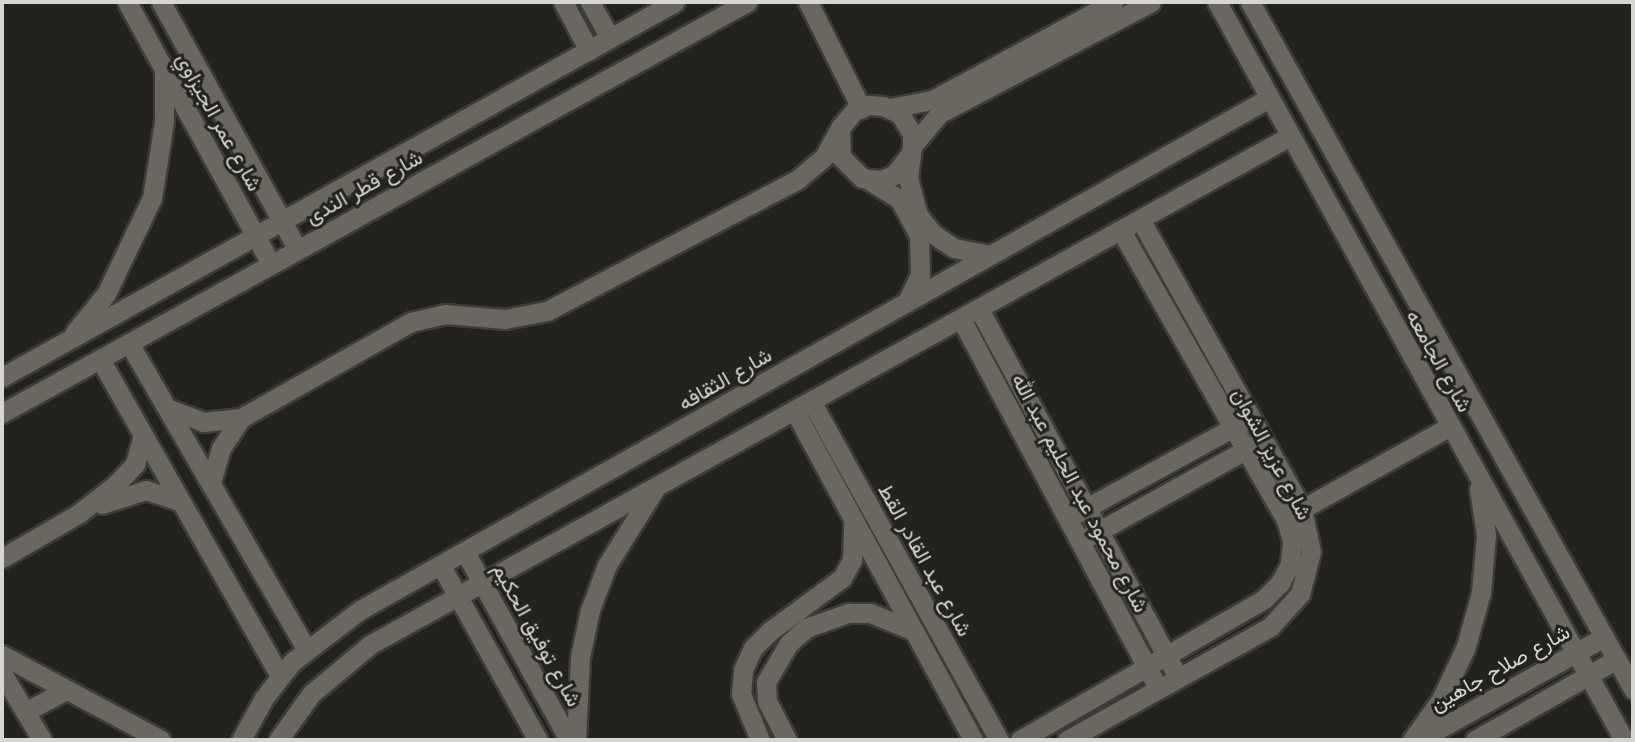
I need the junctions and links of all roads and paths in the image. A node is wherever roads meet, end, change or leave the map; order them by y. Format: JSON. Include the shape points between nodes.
{"nodes":[{"id":1,"x":127,"y":2,"type":"edge"},
{"id":2,"x":161,"y":2,"type":"edge"},
{"id":3,"x":563,"y":2,"type":"edge"},
{"id":4,"x":590,"y":2,"type":"edge"},
{"id":5,"x":675,"y":2,"type":"edge"},
{"id":6,"x":747,"y":2,"type":"edge"},
{"id":7,"x":808,"y":2,"type":"edge"},
{"id":8,"x":1113,"y":2,"type":"edge"},
{"id":9,"x":1151,"y":2,"type":"edge"},
{"id":10,"x":1217,"y":2,"type":"edge"},
{"id":11,"x":1250,"y":2,"type":"edge"},
{"id":12,"x":610,"y":38,"type":"junction"},
{"id":13,"x":589,"y":50,"type":"junction"},
{"id":14,"x":164,"y":69,"type":"junction"},
{"id":15,"x":1269,"y":98,"type":"junction"},
{"id":16,"x":861,"y":108,"type":"junction"},
{"id":17,"x":890,"y":108,"type":"junction"},
{"id":18,"x":840,"y":128,"type":"junction"},
{"id":19,"x":1290,"y":136,"type":"junction"},
{"id":20,"x":912,"y":150,"type":"junction"},
{"id":21,"x":864,"y":178,"type":"junction"},
{"id":22,"x":798,"y":180,"type":"junction"},
{"id":23,"x":1140,"y":219,"type":"junction"},
{"id":24,"x":282,"y":221,"type":"junction"},
{"id":25,"x":1121,"y":231,"type":"junction"},
{"id":26,"x":255,"y":236,"type":"junction"},
{"id":27,"x":298,"y":250,"type":"junction"},
{"id":28,"x":990,"y":255,"type":"junction"},
{"id":29,"x":271,"y":264,"type":"junction"},
{"id":30,"x":907,"y":302,"type":"junction"},
{"id":31,"x":970,"y":314,"type":"junction"},
{"id":32,"x":68,"y":340,"type":"junction"},
{"id":33,"x":129,"y":343,"type":"junction"},
{"id":34,"x":100,"y":359,"type":"junction"},
{"id":35,"x":2,"y":377,"type":"edge"},
{"id":36,"x":802,"y":405,"type":"junction"},
{"id":37,"x":167,"y":408,"type":"junction"},
{"id":38,"x":2,"y":413,"type":"edge"},
{"id":39,"x":242,"y":418,"type":"junction"},
{"id":40,"x":1251,"y":418,"type":"junction"},
{"id":41,"x":1233,"y":427,"type":"junction"},
{"id":42,"x":1449,"y":427,"type":"junction"},
{"id":43,"x":144,"y":435,"type":"junction"},
{"id":44,"x":1254,"y":445,"type":"junction"},
{"id":45,"x":1478,"y":477,"type":"junction"},
{"id":46,"x":211,"y":483,"type":"junction"},
{"id":47,"x":658,"y":484,"type":"junction"},
{"id":48,"x":180,"y":500,"type":"junction"},
{"id":49,"x":1087,"y":508,"type":"junction"},
{"id":50,"x":1302,"y":509,"type":"junction"},
{"id":51,"x":78,"y":514,"type":"junction"},
{"id":52,"x":852,"y":518,"type":"junction"},
{"id":53,"x":1068,"y":518,"type":"junction"},
{"id":54,"x":1099,"y":531,"type":"junction"},
{"id":55,"x":1080,"y":542,"type":"junction"},
{"id":56,"x":465,"y":552,"type":"junction"},
{"id":57,"x":2,"y":558,"type":"edge"},
{"id":58,"x":441,"y":566,"type":"junction"},
{"id":59,"x":482,"y":583,"type":"junction"},
{"id":60,"x":458,"y":596,"type":"junction"},
{"id":61,"x":912,"y":629,"type":"junction"},
{"id":62,"x":1604,"y":637,"type":"junction"},
{"id":63,"x":306,"y":648,"type":"junction"},
{"id":64,"x":1575,"y":652,"type":"junction"},
{"id":65,"x":2,"y":655,"type":"edge"},
{"id":66,"x":1168,"y":658,"type":"junction"},
{"id":67,"x":1617,"y":660,"type":"junction"},
{"id":68,"x":1147,"y":669,"type":"junction"},
{"id":69,"x":2,"y":673,"type":"edge"},
{"id":70,"x":280,"y":676,"type":"junction"},
{"id":71,"x":1588,"y":676,"type":"junction"},
{"id":72,"x":1179,"y":678,"type":"junction"},
{"id":73,"x":1158,"y":689,"type":"junction"},
{"id":74,"x":1633,"y":689,"type":"edge"},
{"id":75,"x":66,"y":690,"type":"junction"},
{"id":76,"x":25,"y":712,"type":"junction"},
{"id":77,"x":147,"y":736,"type":"edge"},
{"id":78,"x":238,"y":737,"type":"edge"},
{"id":79,"x":43,"y":740,"type":"edge"},
{"id":80,"x":161,"y":740,"type":"edge"},
{"id":81,"x":278,"y":740,"type":"edge"},
{"id":82,"x":538,"y":740,"type":"edge"},
{"id":83,"x":569,"y":740,"type":"edge"},
{"id":84,"x":576,"y":740,"type":"edge"},
{"id":85,"x":760,"y":740,"type":"edge"},
{"id":86,"x":787,"y":740,"type":"edge"},
{"id":87,"x":973,"y":740,"type":"edge"},
{"id":88,"x":999,"y":740,"type":"edge"},
{"id":89,"x":1020,"y":740,"type":"edge"},
{"id":90,"x":1067,"y":740,"type":"edge"},
{"id":91,"x":1412,"y":740,"type":"edge"},
{"id":92,"x":1419,"y":740,"type":"edge"},
{"id":93,"x":1475,"y":740,"type":"edge"},
{"id":94,"x":1624,"y":740,"type":"edge"}],
"edges":[{"from":1,"to":14,"type":"street","name":"شارع عمر الجيزاوي"},
{"from":2,"to":24,"type":"street","name":"شارع عمر الجيزاوي"},
{"from":3,"to":13,"type":"street"},
{"from":4,"to":12,"type":"street"},
{"from":5,"to":12,"type":"street","name":"شارع قطر الندى"},
{"from":6,"to":27,"type":"street","name":"شارع قطر الندى"},
{"from":7,"to":16,"type":"street"},
{"from":8,"to":17,"type":"street","via":[[932,100]]},
{"from":9,"to":20,"type":"street","via":[[940,113]]},
{"from":10,"to":15,"type":"street","name":"شارع الجامعه"},
{"from":11,"to":62,"type":"street","name":"شارع الجامعه"},
{"from":12,"to":13,"type":"street","name":"شارع قطر الندى"},
{"from":13,"to":24,"type":"street","name":"شارع قطر الندى"},
{"from":14,"to":26,"type":"street","name":"شارع عمر الجيزاوي"},
{"from":14,"to":32,"type":"street","via":[[164,121],[152,198],[106,295]]},
{"from":15,"to":19,"type":"street","name":"شارع الجامعه"},
{"from":15,"to":28,"type":"street","name":"شارع الثقافه"},
{"from":16,"to":17,"type":"street"},
{"from":16,"to":18,"type":"street"},
{"from":17,"to":20,"type":"street","via":[[907,124]]},
{"from":18,"to":21,"type":"street","via":[[841,157]]},
{"from":18,"to":22,"type":"street","via":[[824,157]]},
{"from":19,"to":23,"type":"street"},
{"from":19,"to":42,"type":"street","name":"شارع الجامعه"},
{"from":20,"to":21,"type":"street","via":[[894,175]]},
{"from":20,"to":28,"type":"street","via":[[909,191],[925,225],[954,248]]},
{"from":21,"to":22,"type":"street","via":[[830,173]]},
{"from":21,"to":30,"type":"street","via":[[900,200],[919,235],[920,275]]},
{"from":22,"to":39,"type":"street","via":[[547,312],[505,319],[445,314],[411,322]]},
{"from":23,"to":25,"type":"street"},
{"from":23,"to":40,"type":"street","name":"شارع عزيز الشوان"},
{"from":24,"to":26,"type":"street","name":"شارع قطر الندى"},
{"from":24,"to":27,"type":"street","name":"شارع عمر الجيزاوي"},
{"from":25,"to":31,"type":"street"},
{"from":25,"to":41,"type":"street","name":"شارع عزيز الشوان"},
{"from":26,"to":29,"type":"street","name":"شارع عمر الجيزاوي"},
{"from":26,"to":32,"type":"street","name":"شارع قطر الندى"},
{"from":27,"to":29,"type":"street","name":"شارع قطر الندى"},
{"from":28,"to":30,"type":"street","name":"شارع الثقافه"},
{"from":29,"to":33,"type":"street","name":"شارع قطر الندى"},
{"from":30,"to":56,"type":"street","name":"شارع الثقافه"},
{"from":31,"to":36,"type":"street"},
{"from":31,"to":49,"type":"street","name":"شارع محمود عبد الحليم عبد الله"},
{"from":31,"to":53,"type":"street","name":"شارع محمود عبد الحليم عبد الله"},
{"from":32,"to":35,"type":"street","name":"شارع قطر الندى"},
{"from":33,"to":34,"type":"street","name":"شارع قطر الندى"},
{"from":33,"to":37,"type":"street"},
{"from":34,"to":38,"type":"street","name":"شارع قطر الندى"},
{"from":34,"to":43,"type":"street"},
{"from":36,"to":47,"type":"street"},
{"from":36,"to":52,"type":"street","name":"شارع عبد القادر القط"},
{"from":36,"to":88,"type":"street","name":"شارع عبد القادر القط"},
{"from":37,"to":39,"type":"street","via":[[203,422]]},
{"from":37,"to":46,"type":"street"},
{"from":39,"to":46,"type":"street","via":[[221,448]]},
{"from":40,"to":41,"type":"street"},
{"from":40,"to":44,"type":"street","name":"شارع عزيز الشوان"},
{"from":41,"to":44,"type":"street","name":"شارع عزيز الشوان"},
{"from":41,"to":49,"type":"street"},
{"from":42,"to":45,"type":"street","name":"شارع الجامعه"},
{"from":42,"to":50,"type":"street"},
{"from":43,"to":48,"type":"street"},
{"from":43,"to":51,"type":"street","via":[[141,451],[126,475]]},
{"from":44,"to":50,"type":"street","name":"شارع عزيز الشوان"},
{"from":44,"to":54,"type":"street"},
{"from":44,"to":66,"type":"street","name":"شارع عزيز الشوان","via":[[1286,520],[1292,541],[1290,564],[1280,583],[1264,598]]},
{"from":45,"to":64,"type":"street","name":"شارع الجامعه"},
{"from":45,"to":91,"type":"street","via":[[1486,535],[1481,593],[1465,649],[1440,701]]},
{"from":46,"to":63,"type":"street"},
{"from":47,"to":59,"type":"street"},
{"from":47,"to":84,"type":"street","via":[[618,544],[590,610],[580,657]]},
{"from":48,"to":51,"type":"street","via":[[146,490]]},
{"from":48,"to":70,"type":"street"},
{"from":49,"to":53,"type":"street"},
{"from":49,"to":54,"type":"street","name":"شارع محمود عبد الحليم عبد الله"},
{"from":50,"to":72,"type":"street","name":"شارع عزيز الشوان","via":[[1311,552],[1308,573],[1294,603],[1270,627]]},
{"from":51,"to":57,"type":"street"},
{"from":52,"to":61,"type":"street","name":"شارع عبد القادر القط"},
{"from":52,"to":85,"type":"street","via":[[854,549],[842,578],[770,631],[753,648],[743,670],[741,694]]},
{"from":53,"to":55,"type":"street","name":"شارع محمود عبد الحليم عبد الله"},
{"from":54,"to":55,"type":"street"},
{"from":54,"to":66,"type":"street","name":"شارع محمود عبد الحليم عبد الله"},
{"from":55,"to":68,"type":"street","name":"شارع محمود عبد الحليم عبد الله"},
{"from":56,"to":58,"type":"street","name":"شارع الثقافه"},
{"from":56,"to":59,"type":"street","name":"شارع توفيق الحكيم"},
{"from":58,"to":60,"type":"street"},
{"from":58,"to":63,"type":"street","name":"شارع الثقافه","via":[[359,610]]},
{"from":59,"to":60,"type":"street"},
{"from":59,"to":83,"type":"street","name":"شارع توفيق الحكيم"},
{"from":60,"to":81,"type":"street","via":[[348,660],[311,694]]},
{"from":60,"to":82,"type":"street"},
{"from":61,"to":86,"type":"street","via":[[870,613],[848,613],[816,623],[789,643],[766,682],[767,701]]},
{"from":61,"to":87,"type":"street","name":"شارع عبد القادر القط"},
{"from":62,"to":64,"type":"street","name":"شارع صلاح جاهين"},
{"from":62,"to":67,"type":"street","name":"شارع الجامعه"},
{"from":63,"to":70,"type":"street","name":"شارع الثقافه"},
{"from":64,"to":71,"type":"street","name":"شارع الجامعه"},
{"from":64,"to":92,"type":"street","name":"شارع صلاح جاهين"},
{"from":65,"to":75,"type":"street"},
{"from":66,"to":68,"type":"street","name":"شارع عزيز الشوان"},
{"from":66,"to":72,"type":"street","name":"شارع محمود عبد الحليم عبد الله"},
{"from":67,"to":71,"type":"street"},
{"from":67,"to":74,"type":"street","name":"شارع الجامعه"},
{"from":68,"to":73,"type":"street","name":"شارع محمود عبد الحليم عبد الله"},
{"from":68,"to":89,"type":"street","name":"شارع عزيز الشوان"},
{"from":69,"to":76,"type":"street"},
{"from":70,"to":78,"type":"street","name":"شارع الثقافه"},
{"from":71,"to":93,"type":"street"},
{"from":71,"to":94,"type":"street","name":"شارع الجامعه"},
{"from":72,"to":73,"type":"street","name":"شارع عزيز الشوان"},
{"from":73,"to":90,"type":"street","name":"شارع عزيز الشوان"},
{"from":75,"to":76,"type":"street"},
{"from":75,"to":77,"type":"street"},
{"from":76,"to":79,"type":"street"},
{"from":77,"to":80,"type":"street"}]}
